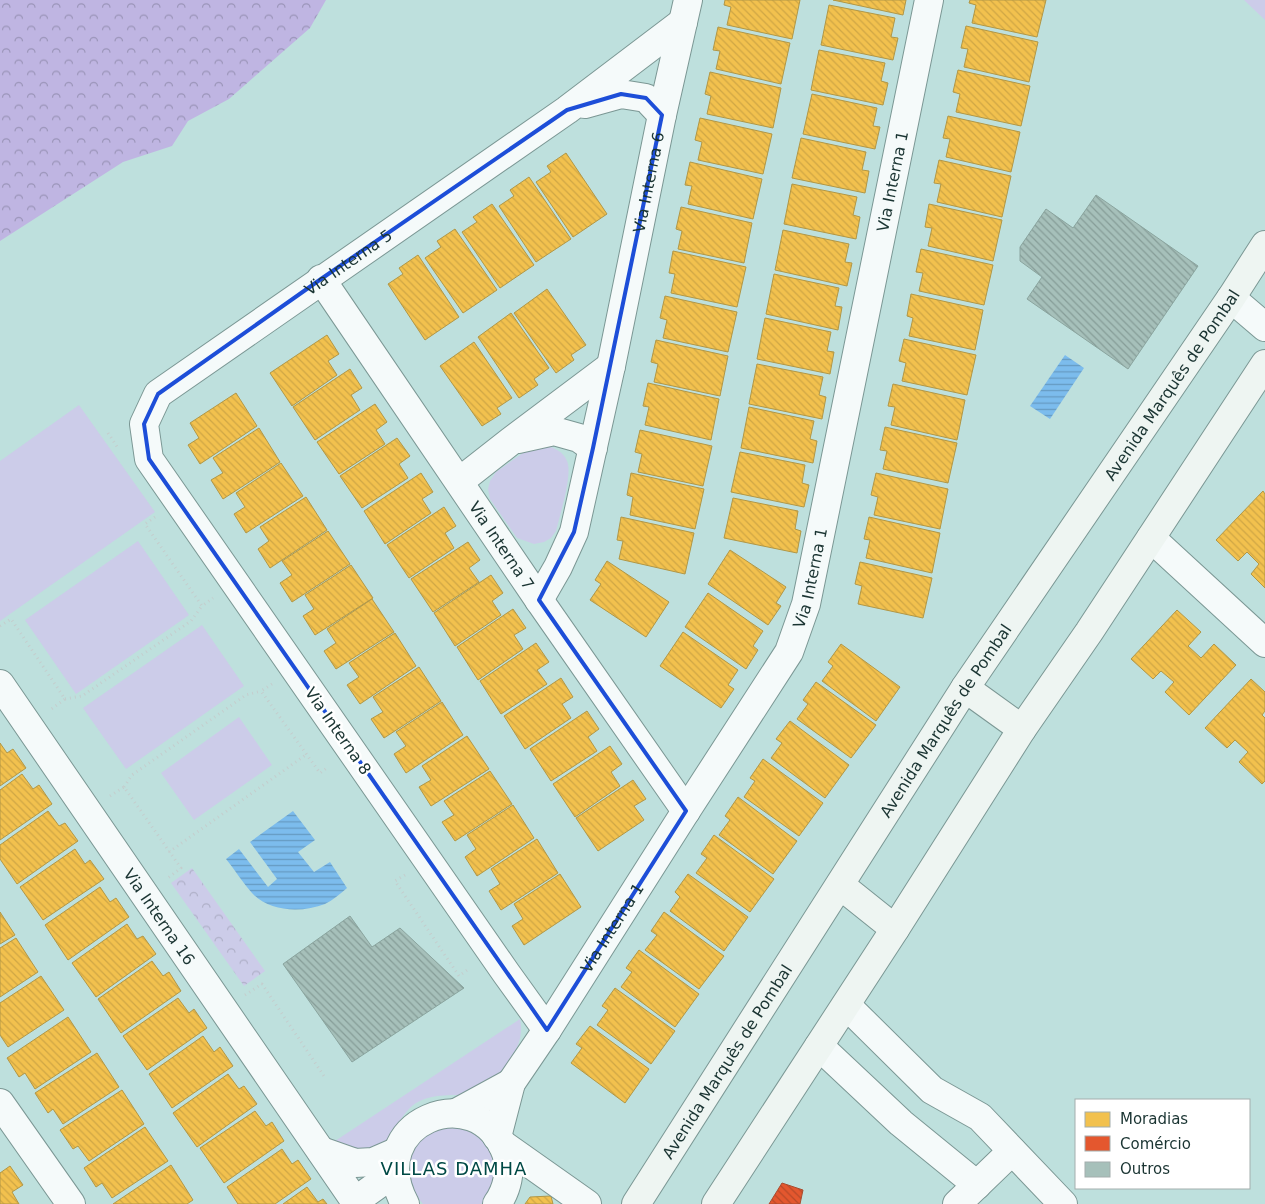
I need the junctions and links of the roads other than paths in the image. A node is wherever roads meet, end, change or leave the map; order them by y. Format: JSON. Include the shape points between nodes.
{"nodes":[{"id":1,"x":929,"y":0,"type":"edge"},
{"id":2,"x":685,"y":11,"type":"edge"},
{"id":3,"x":567,"y":110,"type":"junction"},
{"id":4,"x":662,"y":115,"type":"junction"},
{"id":5,"x":1265,"y":245,"type":"edge"},
{"id":6,"x":321,"y":279,"type":"junction"},
{"id":7,"x":1232,"y":298,"type":"junction"},
{"id":8,"x":1265,"y":327,"type":"edge"},
{"id":9,"x":1265,"y":364,"type":"edge"},
{"id":10,"x":612,"y":366,"type":"junction"},
{"id":11,"x":144,"y":424,"type":"joint"},
{"id":12,"x":511,"y":441,"type":"junction"},
{"id":13,"x":593,"y":448,"type":"junction"},
{"id":14,"x":460,"y":481,"type":"junction"},
{"id":15,"x":1151,"y":538,"type":"junction"},
{"id":16,"x":540,"y":600,"type":"junction"},
{"id":17,"x":1265,"y":643,"type":"edge"},
{"id":18,"x":0,"y":684,"type":"edge"},
{"id":19,"x":966,"y":688,"type":"junction"},
{"id":20,"x":1022,"y":729,"type":"junction"},
{"id":21,"x":686,"y":811,"type":"junction"},
{"id":22,"x":840,"y":885,"type":"junction"},
{"id":23,"x":895,"y":929,"type":"junction"},
{"id":24,"x":846,"y":1005,"type":"junction"},
{"id":25,"x":548,"y":1030,"type":"junction"},
{"id":26,"x":819,"y":1046,"type":"junction"},
{"id":27,"x":511,"y":1083,"type":"junction"},
{"id":28,"x":0,"y":1103,"type":"edge"},
{"id":29,"x":456,"y":1114,"type":"junction"},
{"id":30,"x":500,"y":1141,"type":"junction"},
{"id":31,"x":321,"y":1151,"type":"junction"},
{"id":32,"x":1012,"y":1151,"type":"junction"},
{"id":33,"x":395,"y":1162,"type":"junction"},
{"id":34,"x":976,"y":1185,"type":"junction"},
{"id":35,"x":356,"y":1202,"type":"edge"},
{"id":36,"x":503,"y":1202,"type":"edge"},
{"id":37,"x":71,"y":1204,"type":"edge"},
{"id":38,"x":405,"y":1204,"type":"edge"},
{"id":39,"x":587,"y":1204,"type":"edge"},
{"id":40,"x":636,"y":1204,"type":"edge"},
{"id":41,"x":716,"y":1204,"type":"edge"},
{"id":42,"x":957,"y":1204,"type":"edge"},
{"id":43,"x":1063,"y":1204,"type":"edge"}],
"edges":[{"from":1,"to":21,"type":"street","name":"Via Interna 1","via":[[806,604],[789,652]]},
{"from":2,"to":3,"type":"street","name":"Via Interna 5"},
{"from":2,"to":4,"type":"street","name":"Via Interna 6"},
{"from":3,"to":4,"type":"street","name":"Via Interna 5","via":[[621,94],[646,98]]},
{"from":3,"to":6,"type":"street","name":"Via Interna 5"},
{"from":4,"to":10,"type":"street","name":"Via Interna 6"},
{"from":5,"to":7,"type":"main road","name":"Avenida Marquês de Pombal"},
{"from":6,"to":11,"type":"street","name":"Via Interna 5","via":[[158,394]]},
{"from":6,"to":14,"type":"street","name":"Via Interna 7"},
{"from":7,"to":8,"type":"street"},
{"from":7,"to":19,"type":"main road","name":"Avenida Marquês de Pombal"},
{"from":9,"to":15,"type":"main road"},
{"from":10,"to":12,"type":"street"},
{"from":10,"to":13,"type":"street","name":"Via Interna 6"},
{"from":11,"to":25,"type":"street","name":"Via Interna 8","via":[[149,459]]},
{"from":12,"to":13,"type":"street","via":[[554,432],[579,438]]},
{"from":12,"to":14,"type":"street"},
{"from":13,"to":16,"type":"street","name":"Via Interna 6","via":[[574,532]]},
{"from":14,"to":16,"type":"street","name":"Via Interna 7"},
{"from":15,"to":17,"type":"street"},
{"from":15,"to":20,"type":"main road"},
{"from":16,"to":21,"type":"street","name":"Via Interna 7"},
{"from":18,"to":31,"type":"street","name":"Via Interna 16"},
{"from":19,"to":20,"type":"main road"},
{"from":19,"to":22,"type":"main road","name":"Avenida Marquês de Pombal"},
{"from":20,"to":23,"type":"main road"},
{"from":21,"to":25,"type":"street","name":"Via Interna 1"},
{"from":22,"to":23,"type":"main road"},
{"from":22,"to":40,"type":"main road","name":"Avenida Marquês de Pombal"},
{"from":23,"to":24,"type":"main road"},
{"from":24,"to":26,"type":"main road"},
{"from":24,"to":32,"type":"street","via":[[932,1090],[980,1117]]},
{"from":25,"to":27,"type":"street","name":"Via Interna 1"},
{"from":26,"to":34,"type":"street","via":[[901,1123]]},
{"from":26,"to":41,"type":"main road"},
{"from":27,"to":29,"type":"street"},
{"from":27,"to":30,"type":"street"},
{"from":28,"to":37,"type":"street"},
{"from":29,"to":30,"type":"street","via":[[472,1117],[486,1125]]},
{"from":29,"to":33,"type":"street","via":[[438,1114],[422,1121],[409,1132]]},
{"from":30,"to":36,"type":"street","via":[[507,1158],[508,1172]]},
{"from":30,"to":39,"type":"street"},
{"from":31,"to":33,"type":"street","via":[[355,1163]]},
{"from":31,"to":35,"type":"street","name":"Via Interna 16"},
{"from":32,"to":34,"type":"street"},
{"from":32,"to":43,"type":"street"},
{"from":33,"to":35,"type":"street"},
{"from":33,"to":38,"type":"street","via":[[397,1190]]},
{"from":34,"to":42,"type":"street"}]}
